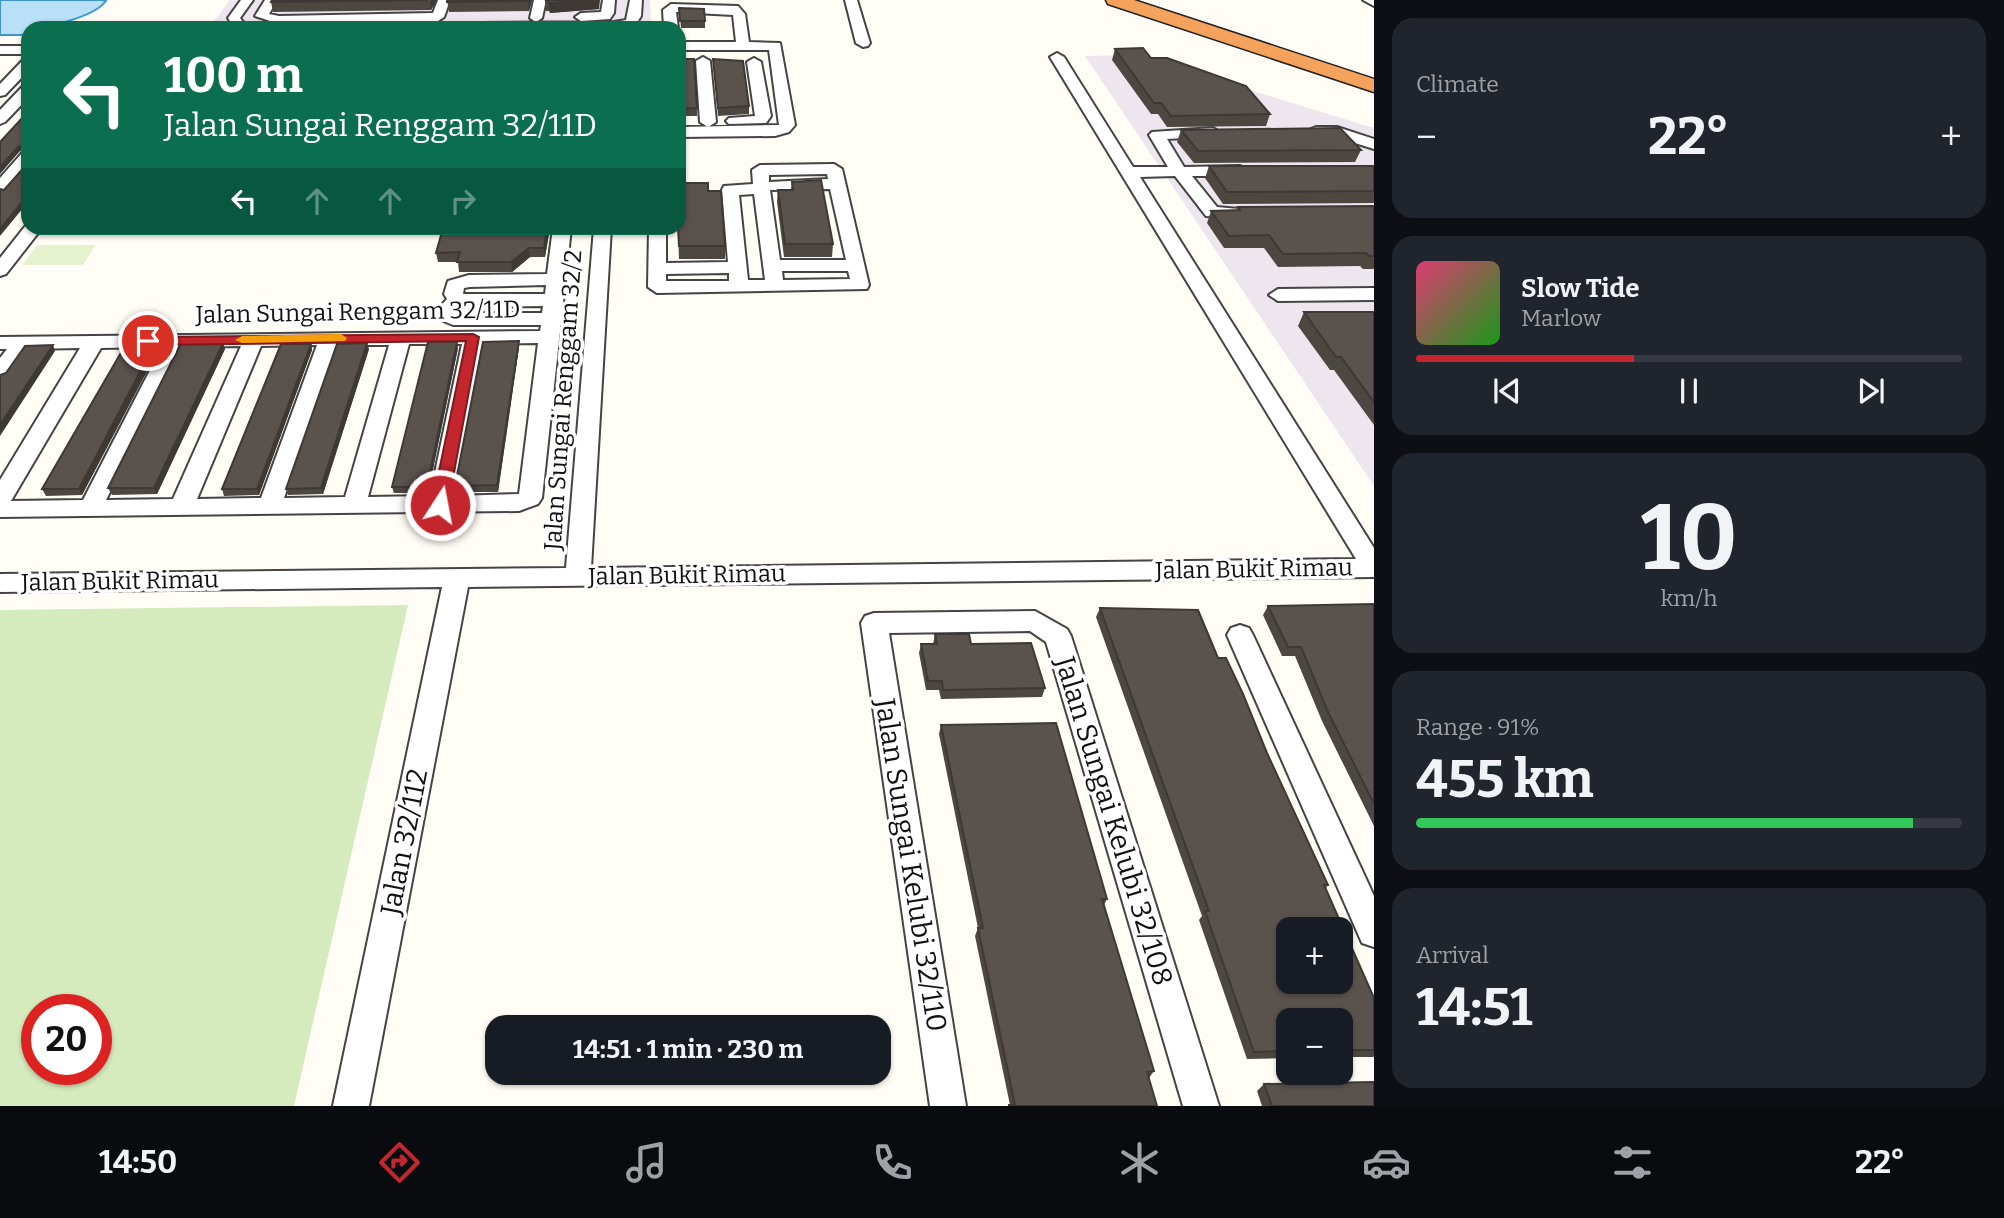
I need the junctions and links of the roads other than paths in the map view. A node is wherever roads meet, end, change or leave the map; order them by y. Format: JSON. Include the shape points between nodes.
{"nodes":[{"id":1,"x":247,"y":0,"type":"edge"},
{"id":2,"x":271,"y":0,"type":"edge"},
{"id":3,"x":444,"y":0,"type":"edge"},
{"id":4,"x":540,"y":0,"type":"edge"},
{"id":5,"x":609,"y":0,"type":"edge"},
{"id":6,"x":636,"y":0,"type":"edge"},
{"id":7,"x":851,"y":0,"type":"edge"},
{"id":8,"x":1115,"y":0,"type":"edge"},
{"id":9,"x":1141,"y":0,"type":"edge"},
{"id":10,"x":1369,"y":0,"type":"edge"},
{"id":11,"x":1374,"y":2,"type":"edge"},
{"id":12,"x":438,"y":17,"type":"junction"},
{"id":13,"x":536,"y":18,"type":"junction"},
{"id":14,"x":235,"y":21,"type":"edge"},
{"id":15,"x":631,"y":21,"type":"edge"},
{"id":16,"x":670,"y":21,"type":"edge"},
{"id":17,"x":686,"y":34,"type":"edge"},
{"id":18,"x":742,"y":39,"type":"junction"},
{"id":19,"x":863,"y":43,"type":"dead end"},
{"id":20,"x":686,"y":45,"type":"edge"},
{"id":21,"x":0,"y":50,"type":"edge"},
{"id":22,"x":21,"y":50,"type":"edge"},
{"id":23,"x":776,"y":54,"type":"junction"},
{"id":24,"x":1065,"y":57,"type":"dead end"},
{"id":25,"x":704,"y":61,"type":"dead end"},
{"id":26,"x":21,"y":70,"type":"edge"},
{"id":27,"x":1374,"y":76,"type":"edge"},
{"id":28,"x":1374,"y":86,"type":"edge"},
{"id":29,"x":0,"y":92,"type":"edge"},
{"id":30,"x":21,"y":97,"type":"edge"},
{"id":31,"x":21,"y":117,"type":"edge"},
{"id":32,"x":1,"y":118,"type":"edge"},
{"id":33,"x":686,"y":121,"type":"edge"},
{"id":34,"x":708,"y":122,"type":"junction"},
{"id":35,"x":686,"y":132,"type":"edge"},
{"id":36,"x":1296,"y":132,"type":"edge"},
{"id":37,"x":1229,"y":133,"type":"edge"},
{"id":38,"x":1374,"y":144,"type":"edge"},
{"id":39,"x":21,"y":163,"type":"edge"},
{"id":40,"x":1263,"y":170,"type":"edge"},
{"id":41,"x":1179,"y":171,"type":"junction"},
{"id":42,"x":1128,"y":172,"type":"junction"},
{"id":43,"x":21,"y":179,"type":"edge"},
{"id":44,"x":3,"y":181,"type":"edge"},
{"id":45,"x":768,"y":188,"type":"junction"},
{"id":46,"x":1255,"y":214,"type":"edge"},
{"id":47,"x":27,"y":235,"type":"edge"},
{"id":48,"x":561,"y":235,"type":"edge"},
{"id":49,"x":602,"y":235,"type":"edge"},
{"id":50,"x":661,"y":237,"type":"edge"},
{"id":51,"x":856,"y":265,"type":"junction"},
{"id":52,"x":773,"y":266,"type":"junction"},
{"id":53,"x":1,"y":268,"type":"edge"},
{"id":54,"x":738,"y":277,"type":"junction"},
{"id":55,"x":775,"y":286,"type":"junction"},
{"id":56,"x":1374,"y":294,"type":"edge"},
{"id":57,"x":1278,"y":295,"type":"dead end"},
{"id":58,"x":552,"y":309,"type":"junction"},
{"id":59,"x":473,"y":337,"type":"junction"},
{"id":60,"x":329,"y":338,"type":"junction"},
{"id":61,"x":401,"y":338,"type":"junction"},
{"id":62,"x":254,"y":339,"type":"junction"},
{"id":63,"x":175,"y":341,"type":"junction"},
{"id":64,"x":21,"y":342,"type":"junction"},
{"id":65,"x":94,"y":342,"type":"junction"},
{"id":66,"x":0,"y":343,"type":"edge"},
{"id":67,"x":0,"y":373,"type":"edge"},
{"id":68,"x":0,"y":499,"type":"edge"},
{"id":69,"x":354,"y":505,"type":"junction"},
{"id":70,"x":440,"y":505,"type":"junction"},
{"id":71,"x":269,"y":507,"type":"junction"},
{"id":72,"x":181,"y":508,"type":"junction"},
{"id":73,"x":0,"y":509,"type":"edge"},
{"id":74,"x":90,"y":509,"type":"junction"},
{"id":75,"x":1374,"y":568,"type":"edge"},
{"id":76,"x":578,"y":576,"type":"junction"},
{"id":77,"x":457,"y":577,"type":"junction"},
{"id":78,"x":0,"y":583,"type":"edge"},
{"id":79,"x":874,"y":624,"type":"joint"},
{"id":80,"x":1240,"y":635,"type":"dead end"},
{"id":81,"x":1374,"y":932,"type":"edge"},
{"id":82,"x":351,"y":1106,"type":"edge"},
{"id":83,"x":948,"y":1106,"type":"edge"},
{"id":84,"x":1201,"y":1106,"type":"edge"}],
"edges":[{"from":1,"to":14,"type":"street"},
{"from":2,"to":12,"type":"street","via":[[261,16],[267,19],[339,14]]},
{"from":3,"to":12,"type":"street"},
{"from":4,"to":13,"type":"street"},
{"from":5,"to":13,"type":"street","via":[[605,16]]},
{"from":6,"to":15,"type":"street"},
{"from":7,"to":19,"type":"street"},
{"from":8,"to":28,"type":"highway"},
{"from":9,"to":27,"type":"highway"},
{"from":10,"to":11,"type":"street"},
{"from":12,"to":13,"type":"street"},
{"from":16,"to":18,"type":"street","via":[[671,8],[734,9]]},
{"from":17,"to":18,"type":"street"},
{"from":18,"to":20,"type":"street"},
{"from":18,"to":23,"type":"street"},
{"from":21,"to":22,"type":"street"},
{"from":23,"to":34,"type":"street","via":[[748,62],[761,120]]},
{"from":23,"to":35,"type":"street","via":[[784,129]]},
{"from":24,"to":42,"type":"street"},
{"from":25,"to":34,"type":"street"},
{"from":26,"to":29,"type":"street"},
{"from":30,"to":32,"type":"street"},
{"from":31,"to":32,"type":"street"},
{"from":33,"to":34,"type":"street"},
{"from":36,"to":38,"type":"street","via":[[1337,132]]},
{"from":37,"to":41,"type":"street","via":[[1157,135]]},
{"from":39,"to":44,"type":"street"},
{"from":40,"to":41,"type":"street"},
{"from":41,"to":42,"type":"street"},
{"from":41,"to":46,"type":"street","via":[[1212,212]]},
{"from":42,"to":75,"type":"street"},
{"from":43,"to":44,"type":"street"},
{"from":45,"to":51,"type":"street","via":[[837,184]]},
{"from":45,"to":52,"type":"street"},
{"from":45,"to":54,"type":"street","via":[[730,190]]},
{"from":47,"to":53,"type":"street"},
{"from":48,"to":58,"type":"street"},
{"from":49,"to":76,"type":"street","name":"Jalan Sungai Renggam 32/2"},
{"from":50,"to":54,"type":"street","via":[[657,287]]},
{"from":51,"to":52,"type":"street"},
{"from":51,"to":55,"type":"street","via":[[860,285]]},
{"from":52,"to":55,"type":"street"},
{"from":54,"to":55,"type":"street"},
{"from":56,"to":57,"type":"street"},
{"from":58,"to":58,"type":"street","via":[[453,319],[447,310],[457,299],[455,285],[469,281]]},
{"from":58,"to":59,"type":"street","name":"Jalan Sungai Renggam 32/11D"},
{"from":58,"to":70,"type":"street","via":[[530,498],[519,503]]},
{"from":59,"to":61,"type":"street","name":"Jalan Sungai Renggam 32/11D"},
{"from":59,"to":70,"type":"street"},
{"from":60,"to":61,"type":"street","name":"Jalan Sungai Renggam 32/11D"},
{"from":60,"to":62,"type":"street","name":"Jalan Sungai Renggam 32/11D"},
{"from":60,"to":71,"type":"street"},
{"from":61,"to":69,"type":"street"},
{"from":62,"to":63,"type":"street","name":"Jalan Sungai Renggam 32/11D"},
{"from":62,"to":72,"type":"street"},
{"from":63,"to":65,"type":"street","name":"Jalan Sungai Renggam 32/11D"},
{"from":63,"to":74,"type":"street"},
{"from":64,"to":65,"type":"street","name":"Jalan Sungai Renggam 32/11D"},
{"from":64,"to":66,"type":"street","name":"Jalan Sungai Renggam 32/11D"},
{"from":64,"to":67,"type":"street"},
{"from":65,"to":68,"type":"street"},
{"from":69,"to":70,"type":"street"},
{"from":69,"to":71,"type":"street"},
{"from":71,"to":72,"type":"street"},
{"from":72,"to":74,"type":"street"},
{"from":73,"to":74,"type":"street"},
{"from":75,"to":76,"type":"street","name":"Jalan Bukit Rimau"},
{"from":76,"to":77,"type":"street","name":"Jalan Bukit Rimau"},
{"from":77,"to":78,"type":"street","name":"Jalan Bukit Rimau"},
{"from":77,"to":82,"type":"street","name":"Jalan 32/112"},
{"from":79,"to":83,"type":"street","name":"Jalan Sungai Kelubi 32/110"},
{"from":79,"to":84,"type":"street","name":"Jalan Sungai Kelubi 32/108","via":[[1035,621],[1058,636]]},
{"from":80,"to":81,"type":"street"}]}
